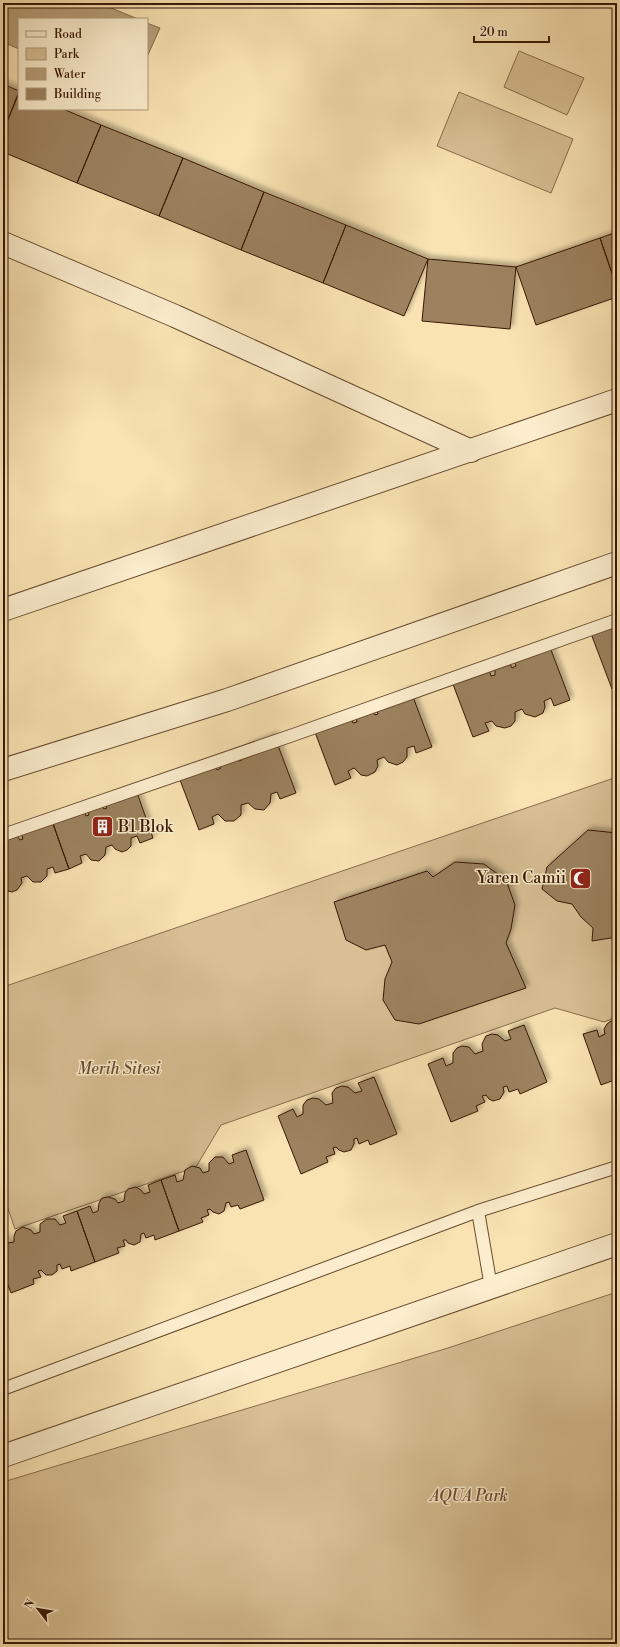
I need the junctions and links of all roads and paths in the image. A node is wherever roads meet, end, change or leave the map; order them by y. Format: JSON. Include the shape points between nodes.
{"nodes":[{"id":1,"x":3,"y":243,"type":"edge"},
{"id":2,"x":617,"y":400,"type":"edge"},
{"id":3,"x":471,"y":450,"type":"junction"},
{"id":4,"x":617,"y":563,"type":"edge"},
{"id":5,"x":3,"y":610,"type":"edge"},
{"id":6,"x":617,"y":620,"type":"edge"},
{"id":7,"x":3,"y":770,"type":"edge"},
{"id":8,"x":3,"y":835,"type":"edge"},
{"id":9,"x":617,"y":1167,"type":"edge"},
{"id":10,"x":478,"y":1211,"type":"junction"},
{"id":11,"x":617,"y":1244,"type":"edge"},
{"id":12,"x":491,"y":1287,"type":"junction"},
{"id":13,"x":3,"y":1388,"type":"edge"},
{"id":14,"x":3,"y":1456,"type":"edge"}],
"edges":[{"from":1,"to":3,"type":"street","via":[[175,316]]},
{"from":2,"to":3,"type":"street"},
{"from":3,"to":5,"type":"street"},
{"from":4,"to":7,"type":"street","via":[[227,700]]},
{"from":6,"to":8,"type":"lane"},
{"from":9,"to":10,"type":"lane"},
{"from":10,"to":12,"type":"lane"},
{"from":10,"to":13,"type":"lane"},
{"from":11,"to":12,"type":"street"},
{"from":12,"to":14,"type":"street"}]}
